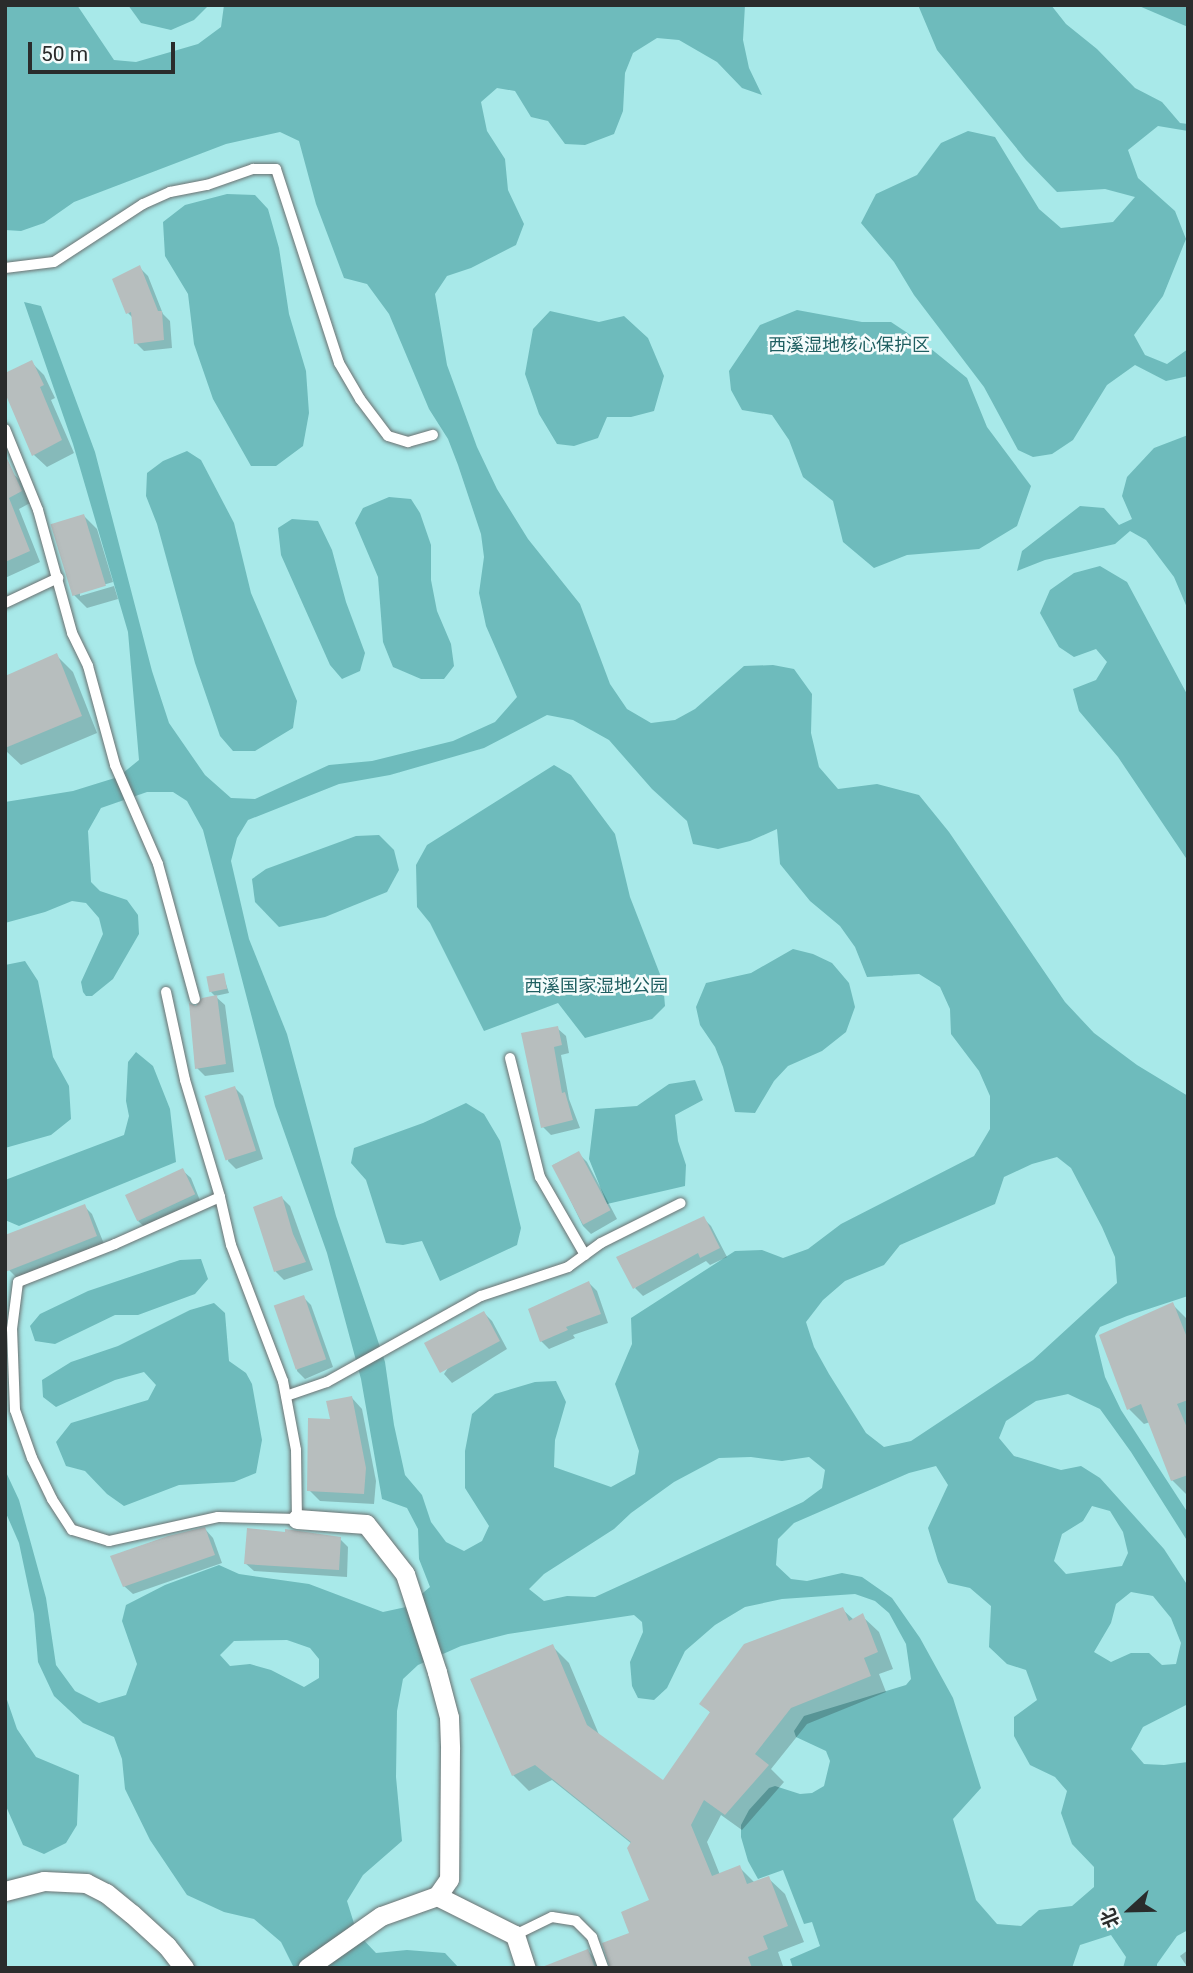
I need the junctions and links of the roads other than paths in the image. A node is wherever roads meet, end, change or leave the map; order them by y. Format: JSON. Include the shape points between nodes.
{"nodes":[{"id":1,"x":5,"y":268,"type":"edge"},
{"id":2,"x":5,"y":429,"type":"edge"},
{"id":3,"x":433,"y":435,"type":"dead end"},
{"id":4,"x":58,"y":578,"type":"junction"},
{"id":5,"x":5,"y":603,"type":"edge"},
{"id":6,"x":166,"y":992,"type":"dead end"},
{"id":7,"x":195,"y":999,"type":"dead end"},
{"id":8,"x":510,"y":1058,"type":"dead end"},
{"id":9,"x":220,"y":1197,"type":"junction"},
{"id":10,"x":681,"y":1203,"type":"dead end"},
{"id":11,"x":585,"y":1255,"type":"junction"},
{"id":12,"x":286,"y":1396,"type":"junction"},
{"id":13,"x":297,"y":1519,"type":"junction"},
{"id":14,"x":5,"y":1891,"type":"edge"},
{"id":15,"x":437,"y":1896,"type":"junction"},
{"id":16,"x":515,"y":1935,"type":"junction"},
{"id":17,"x":184,"y":1968,"type":"edge"},
{"id":18,"x":307,"y":1968,"type":"edge"},
{"id":19,"x":526,"y":1968,"type":"edge"},
{"id":20,"x":603,"y":1968,"type":"edge"}],
"edges":[{"from":1,"to":3,"type":"lane","via":[[54,262],[143,204],[170,192],[253,169],[276,169],[322,317],[353,387],[388,436],[408,442]]},
{"from":2,"to":4,"type":"lane","via":[[38,510]]},
{"from":4,"to":5,"type":"lane"},
{"from":4,"to":7,"type":"lane","via":[[115,765],[158,864]]},
{"from":6,"to":9,"type":"lane","via":[[184,1080]]},
{"from":8,"to":11,"type":"lane","via":[[540,1177]]},
{"from":9,"to":12,"type":"lane","via":[[231,1245]]},
{"from":9,"to":13,"type":"lane","via":[[18,1282],[12,1329],[15,1410],[32,1458],[72,1530],[109,1541],[218,1517]]},
{"from":10,"to":11,"type":"lane"},
{"from":11,"to":12,"type":"lane","via":[[568,1267],[481,1297],[327,1382]]},
{"from":12,"to":13,"type":"lane","via":[[296,1450]]},
{"from":13,"to":15,"type":"street","via":[[366,1524],[405,1574],[449,1717],[452,1851],[449,1879]]},
{"from":14,"to":17,"type":"street","via":[[44,1881],[86,1883],[132,1914]]},
{"from":15,"to":16,"type":"street"},
{"from":15,"to":18,"type":"street","via":[[381,1916]]},
{"from":16,"to":19,"type":"street"},
{"from":16,"to":20,"type":"lane","via":[[552,1917],[576,1921],[592,1937]]}]}
